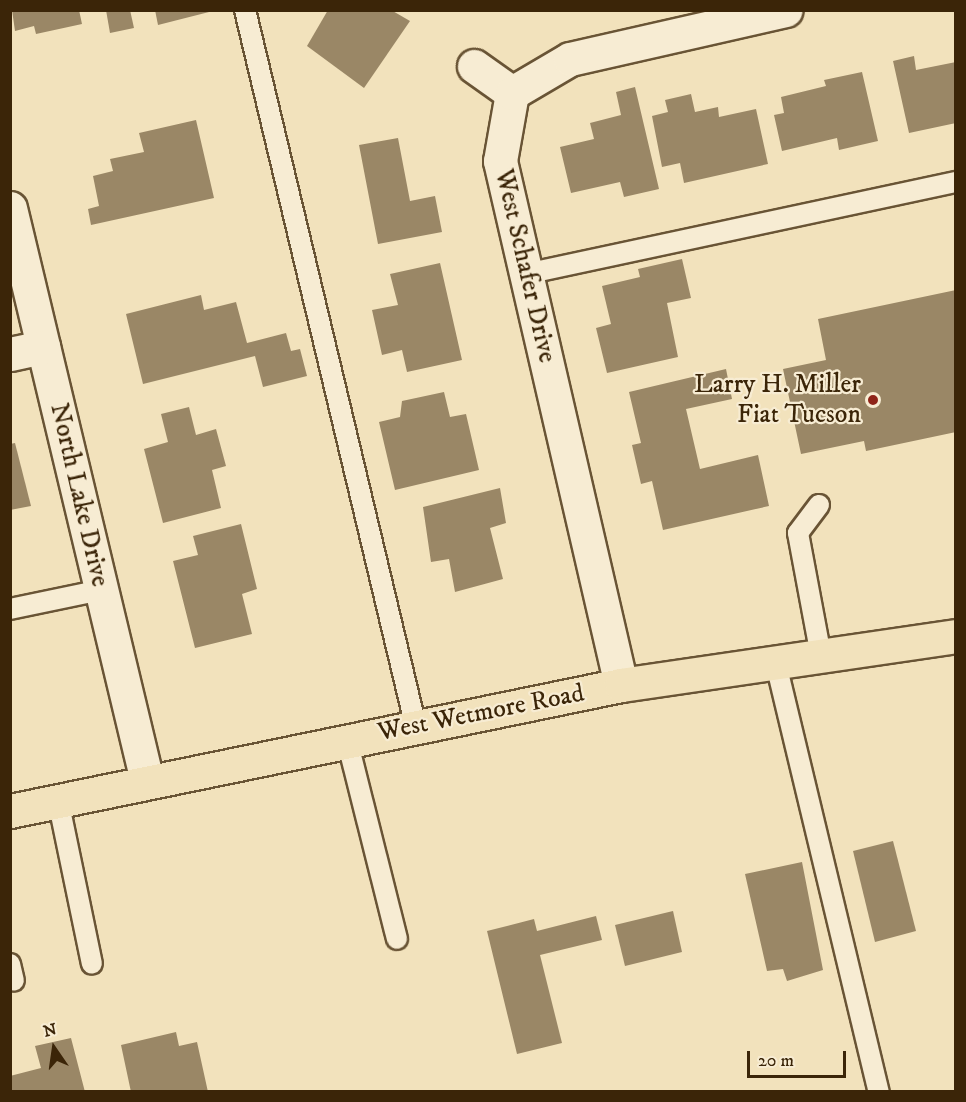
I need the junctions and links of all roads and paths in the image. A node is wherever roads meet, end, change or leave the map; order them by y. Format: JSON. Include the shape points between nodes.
{"nodes":[{"id":1,"x":245,"y":10,"type":"edge"},
{"id":2,"x":786,"y":10,"type":"edge"},
{"id":3,"x":474,"y":66,"type":"dead end"},
{"id":4,"x":512,"y":93,"type":"junction"},
{"id":5,"x":956,"y":182,"type":"edge"},
{"id":6,"x":10,"y":208,"type":"edge"},
{"id":7,"x":526,"y":274,"type":"junction"},
{"id":8,"x":43,"y":347,"type":"junction"},
{"id":9,"x":10,"y":354,"type":"edge"},
{"id":10,"x":819,"y":505,"type":"dead end"},
{"id":11,"x":101,"y":590,"type":"junction"},
{"id":12,"x":10,"y":609,"type":"edge"},
{"id":13,"x":956,"y":636,"type":"edge"},
{"id":14,"x":821,"y":656,"type":"junction"},
{"id":15,"x":776,"y":664,"type":"junction"},
{"id":16,"x":621,"y":685,"type":"junction"},
{"id":17,"x":416,"y":726,"type":"junction"},
{"id":18,"x":347,"y":740,"type":"junction"},
{"id":19,"x":147,"y":781,"type":"junction"},
{"id":20,"x":58,"y":800,"type":"junction"},
{"id":21,"x":10,"y":811,"type":"edge"},
{"id":22,"x":397,"y":939,"type":"dead end"},
{"id":23,"x":92,"y":964,"type":"dead end"},
{"id":24,"x":879,"y":1092,"type":"edge"}],
"edges":[{"from":1,"to":17,"type":"lane"},
{"from":2,"to":4,"type":"street","via":[[570,60]]},
{"from":3,"to":4,"type":"street"},
{"from":4,"to":7,"type":"street","name":"West Schafer Drive","via":[[500,161]]},
{"from":5,"to":7,"type":"lane"},
{"from":6,"to":8,"type":"street","name":"North Lake Drive"},
{"from":7,"to":16,"type":"street","name":"West Schafer Drive"},
{"from":8,"to":9,"type":"street"},
{"from":8,"to":11,"type":"street","name":"North Lake Drive"},
{"from":10,"to":14,"type":"lane","via":[[798,533]]},
{"from":11,"to":12,"type":"lane"},
{"from":11,"to":19,"type":"street","name":"North Lake Drive"},
{"from":13,"to":14,"type":"main road","name":"West Wetmore Road"},
{"from":14,"to":15,"type":"main road","name":"West Wetmore Road"},
{"from":15,"to":16,"type":"main road","name":"West Wetmore Road"},
{"from":15,"to":24,"type":"lane"},
{"from":16,"to":17,"type":"main road","name":"West Wetmore Road"},
{"from":17,"to":18,"type":"main road","name":"West Wetmore Road"},
{"from":18,"to":19,"type":"main road","name":"West Wetmore Road"},
{"from":18,"to":22,"type":"lane"},
{"from":19,"to":20,"type":"main road","name":"West Wetmore Road"},
{"from":20,"to":21,"type":"main road","name":"West Wetmore Road"},
{"from":20,"to":23,"type":"lane"}]}
